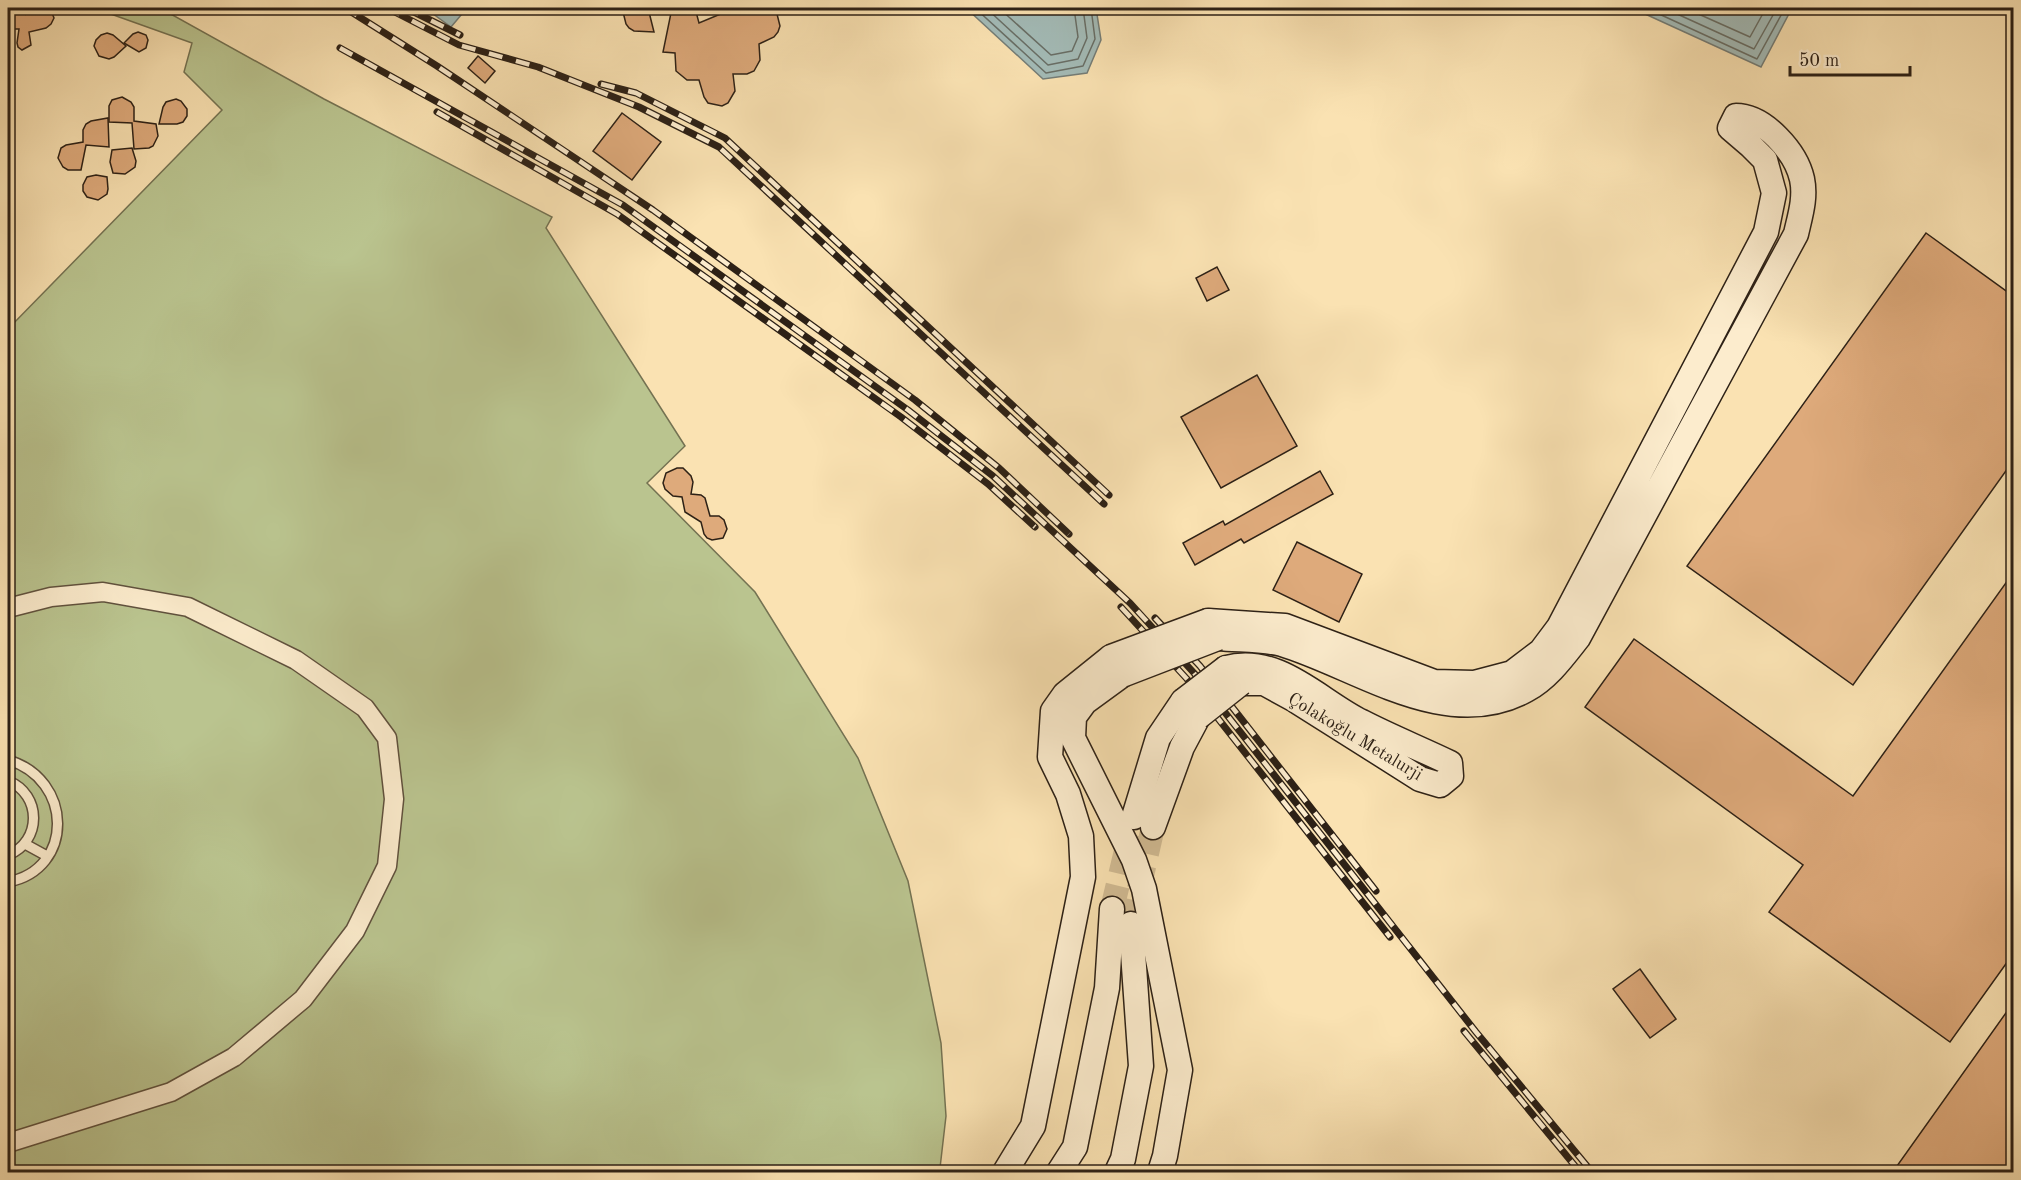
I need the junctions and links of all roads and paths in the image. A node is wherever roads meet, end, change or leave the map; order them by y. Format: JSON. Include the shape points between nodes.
{"nodes":[{"id":1,"x":8,"y":608,"type":"edge"},
{"id":2,"x":1117,"y":666,"type":"junction"},
{"id":3,"x":1234,"y":676,"type":"junction"},
{"id":4,"x":1520,"y":682,"type":"junction"},
{"id":5,"x":8,"y":760,"type":"edge"},
{"id":6,"x":8,"y":781,"type":"edge"},
{"id":7,"x":1144,"y":822,"type":"tunnel mouth"},
{"id":8,"x":25,"y":844,"type":"junction"},
{"id":9,"x":8,"y":855,"type":"edge"},
{"id":10,"x":47,"y":856,"type":"junction"},
{"id":11,"x":8,"y":882,"type":"edge"},
{"id":12,"x":1112,"y":909,"type":"tunnel mouth"},
{"id":13,"x":1131,"y":924,"type":"tunnel mouth"},
{"id":14,"x":8,"y":1143,"type":"edge"},
{"id":15,"x":1005,"y":1173,"type":"edge"},
{"id":16,"x":1059,"y":1173,"type":"edge"},
{"id":17,"x":1117,"y":1173,"type":"edge"},
{"id":18,"x":1160,"y":1173,"type":"edge"}],
"edges":[{"from":1,"to":14,"type":"street","via":[[51,597],[103,592],[188,607],[286,655],[370,715],[387,738],[394,799],[387,866],[355,931],[303,999],[234,1057],[171,1092]]},
{"from":2,"to":4,"type":"main road","bridge":true,"via":[[1218,638],[1280,644],[1425,700],[1491,704]]},
{"from":2,"to":15,"type":"main road","via":[[1065,694],[1053,711],[1050,757],[1068,794],[1081,836],[1083,877],[1033,1126]]},
{"from":2,"to":18,"type":"main road","via":[[1074,717],[1073,738],[1134,860],[1149,912],[1180,1070]]},
{"from":3,"to":3,"type":"main road","name":"Çolakoğlu Metalurji","via":[[1264,683],[1295,700],[1420,779],[1440,785],[1451,776],[1450,763],[1361,722],[1275,670],[1242,664]]},
{"from":3,"to":7,"type":"main road","bridge":true,"via":[[1191,709],[1182,747]]},
{"from":4,"to":4,"type":"main road","via":[[1558,664],[1578,638],[1796,234],[1804,201],[1802,178],[1786,146],[1747,116],[1736,116],[1730,128],[1765,160],[1774,193],[1766,232],[1559,627]]},
{"from":5,"to":10,"type":"lane","via":[[36,774],[55,802],[58,824]]},
{"from":6,"to":8,"type":"lane","via":[[24,792],[32,806],[33,829]]},
{"from":8,"to":9,"type":"lane"},
{"from":8,"to":10,"type":"lane"},
{"from":10,"to":11,"type":"lane","via":[[32,872]]},
{"from":12,"to":16,"type":"main road","via":[[1107,988],[1075,1147]]},
{"from":13,"to":17,"type":"main road","via":[[1141,1066],[1123,1160]]}]}
